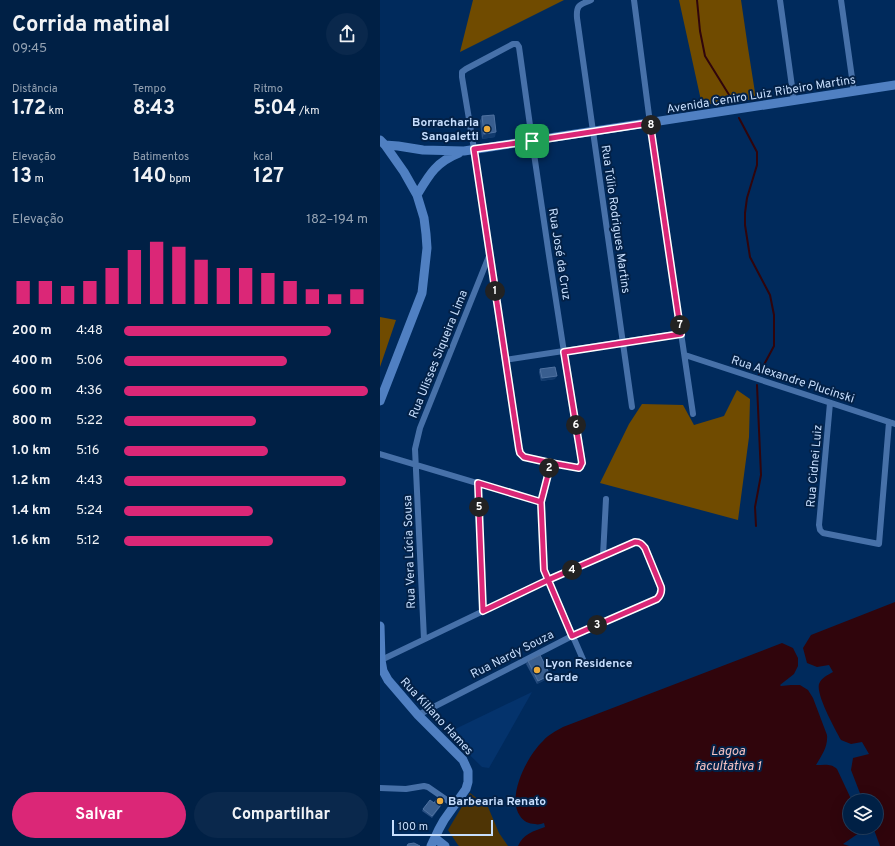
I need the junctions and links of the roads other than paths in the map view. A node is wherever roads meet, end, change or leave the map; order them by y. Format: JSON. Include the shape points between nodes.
{"nodes":[{"id":1,"x":591,"y":0,"type":"edge"},
{"id":2,"x":634,"y":0,"type":"edge"},
{"id":3,"x":780,"y":0,"type":"edge"},
{"id":4,"x":841,"y":0,"type":"edge"},
{"id":5,"x":895,"y":86,"type":"edge"},
{"id":6,"x":854,"y":92,"type":"junction"},
{"id":7,"x":794,"y":101,"type":"junction"},
{"id":8,"x":650,"y":123,"type":"junction"},
{"id":9,"x":592,"y":132,"type":"junction"},
{"id":10,"x":532,"y":141,"type":"junction"},
{"id":11,"x":383,"y":142,"type":"edge"},
{"id":12,"x":474,"y":149,"type":"junction"},
{"id":13,"x":464,"y":151,"type":"junction"},
{"id":14,"x":417,"y":195,"type":"junction"},
{"id":15,"x":489,"y":254,"type":"junction"},
{"id":16,"x":681,"y":334,"type":"junction"},
{"id":17,"x":623,"y":342,"type":"junction"},
{"id":18,"x":564,"y":352,"type":"junction"},
{"id":19,"x":685,"y":355,"type":"junction"},
{"id":20,"x":505,"y":360,"type":"junction"},
{"id":21,"x":380,"y":401,"type":"edge"},
{"id":22,"x":830,"y":403,"type":"junction"},
{"id":23,"x":632,"y":407,"type":"dead end"},
{"id":24,"x":693,"y":414,"type":"dead end"},
{"id":25,"x":892,"y":423,"type":"edge"},
{"id":26,"x":380,"y":454,"type":"edge"},
{"id":27,"x":551,"y":463,"type":"junction"},
{"id":28,"x":416,"y":464,"type":"junction"},
{"id":29,"x":478,"y":483,"type":"junction"},
{"id":30,"x":606,"y":499,"type":"dead end"},
{"id":31,"x":541,"y":502,"type":"junction"},
{"id":32,"x":603,"y":556,"type":"junction"},
{"id":33,"x":548,"y":580,"type":"junction"},
{"id":34,"x":483,"y":611,"type":"junction"},
{"id":35,"x":380,"y":626,"type":"edge"},
{"id":36,"x":572,"y":636,"type":"junction"},
{"id":37,"x":424,"y":639,"type":"junction"},
{"id":38,"x":381,"y":660,"type":"junction"},
{"id":39,"x":585,"y":664,"type":"dead end"},
{"id":40,"x":418,"y":715,"type":"junction"},
{"id":41,"x":380,"y":788,"type":"edge"},
{"id":42,"x":454,"y":805,"type":"junction"},
{"id":43,"x":433,"y":842,"type":"edge"},
{"id":44,"x":445,"y":846,"type":"edge"}],
"edges":[{"from":1,"to":9,"type":"street","name":"Rua Túlio Rodrigues Martins","via":[[576,10],[576,18]]},
{"from":2,"to":8,"type":"street"},
{"from":3,"to":7,"type":"street"},
{"from":4,"to":6,"type":"street"},
{"from":5,"to":6,"type":"street","name":"Avenida Ceniro Luiz Ribeiro Martins"},
{"from":6,"to":7,"type":"street","name":"Avenida Ceniro Luiz Ribeiro Martins"},
{"from":7,"to":8,"type":"street","name":"Avenida Ceniro Luiz Ribeiro Martins"},
{"from":8,"to":9,"type":"street","name":"Avenida Ceniro Luiz Ribeiro Martins"},
{"from":8,"to":16,"type":"street"},
{"from":9,"to":10,"type":"street","name":"Avenida Ceniro Luiz Ribeiro Martins"},
{"from":9,"to":17,"type":"street","name":"Rua Túlio Rodrigues Martins"},
{"from":10,"to":12,"type":"street","name":"Avenida Ceniro Luiz Ribeiro Martins"},
{"from":10,"to":12,"type":"street","name":"Rua José da Cruz","via":[[519,48],[517,44],[513,44],[462,72]]},
{"from":10,"to":18,"type":"street","name":"Rua José da Cruz"},
{"from":11,"to":13,"type":"street","name":"Avenida Ceniro Luiz Ribeiro Martins","via":[[412,149]]},
{"from":11,"to":14,"type":"street"},
{"from":12,"to":13,"type":"street","name":"Avenida Ceniro Luiz Ribeiro Martins"},
{"from":12,"to":15,"type":"street"},
{"from":13,"to":14,"type":"street","name":"Avenida Ceniro Luiz Ribeiro Martins","via":[[449,157],[437,166]]},
{"from":14,"to":21,"type":"street","via":[[424,218],[427,248],[422,292]]},
{"from":15,"to":20,"type":"street"},
{"from":15,"to":28,"type":"street","name":"Rua Ulisses Siqueira Lima","via":[[420,428],[415,449]]},
{"from":16,"to":17,"type":"street"},
{"from":16,"to":19,"type":"street"},
{"from":17,"to":18,"type":"street"},
{"from":17,"to":23,"type":"street","name":"Rua Túlio Rodrigues Martins"},
{"from":18,"to":20,"type":"street"},
{"from":18,"to":27,"type":"street","name":"Rua José da Cruz","via":[[582,463],[579,468]]},
{"from":19,"to":22,"type":"street","name":"Rua Alexandre Plucinski"},
{"from":19,"to":24,"type":"street"},
{"from":20,"to":27,"type":"street","via":[[520,453],[524,457]]},
{"from":22,"to":25,"type":"street","name":"Rua Alexandre Plucinski"},
{"from":22,"to":25,"type":"street","name":"Rua Cidnei Luiz","via":[[819,525],[823,533],[879,544]]},
{"from":26,"to":28,"type":"street"},
{"from":27,"to":31,"type":"street"},
{"from":28,"to":29,"type":"street"},
{"from":28,"to":37,"type":"street","name":"Rua Vera Lúcia Sousa"},
{"from":29,"to":31,"type":"street"},
{"from":29,"to":34,"type":"street"},
{"from":30,"to":32,"type":"street"},
{"from":31,"to":33,"type":"street","via":[[543,564]]},
{"from":32,"to":33,"type":"street"},
{"from":32,"to":36,"type":"street","name":"Rua Nardy Souza","via":[[635,542],[642,544],[661,587],[660,595],[657,599]]},
{"from":33,"to":34,"type":"street"},
{"from":33,"to":36,"type":"street"},
{"from":34,"to":37,"type":"street"},
{"from":35,"to":38,"type":"street","name":"Rua Kiliano Hames"},
{"from":36,"to":39,"type":"street"},
{"from":36,"to":40,"type":"street","name":"Rua Nardy Souza"},
{"from":37,"to":38,"type":"street"},
{"from":38,"to":40,"type":"street","name":"Rua Kiliano Hames","via":[[383,671],[392,686]]},
{"from":40,"to":42,"type":"street","name":"Rua Kiliano Hames","via":[[456,753],[468,771],[466,789]]},
{"from":41,"to":42,"type":"street","via":[[424,786]]},
{"from":42,"to":43,"type":"street","name":"Rua Kiliano Hames"},
{"from":43,"to":44,"type":"street"}]}
